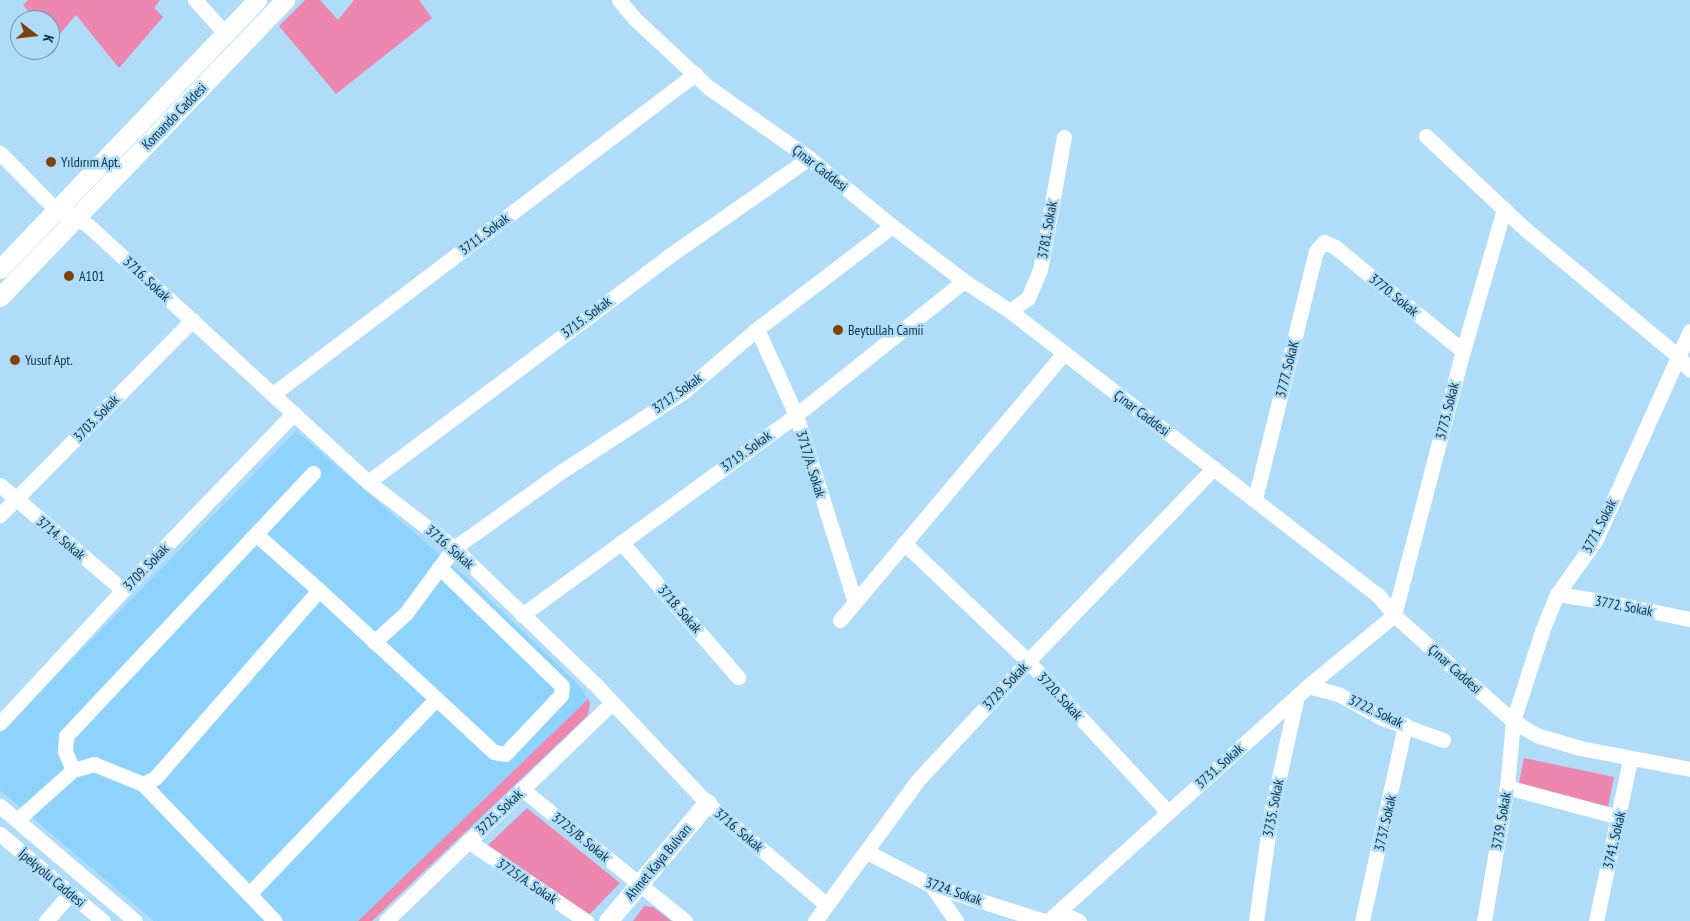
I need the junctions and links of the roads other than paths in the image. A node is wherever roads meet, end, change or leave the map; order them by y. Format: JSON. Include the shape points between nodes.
{"nodes":[{"id":1,"x":195,"y":0,"type":"edge"},
{"id":2,"x":257,"y":0,"type":"edge"},
{"id":3,"x":285,"y":0,"type":"edge"},
{"id":4,"x":619,"y":0,"type":"edge"},
{"id":5,"x":225,"y":33,"type":"junction"},
{"id":6,"x":695,"y":74,"type":"junction"},
{"id":7,"x":1426,"y":136,"type":"dead end"},
{"id":8,"x":1064,"y":137,"type":"dead end"},
{"id":9,"x":0,"y":153,"type":"edge"},
{"id":10,"x":809,"y":158,"type":"junction"},
{"id":11,"x":1504,"y":209,"type":"junction"},
{"id":12,"x":56,"y":210,"type":"junction"},
{"id":13,"x":77,"y":217,"type":"junction"},
{"id":14,"x":892,"y":226,"type":"junction"},
{"id":15,"x":1324,"y":242,"type":"joint"},
{"id":16,"x":0,"y":269,"type":"edge"},
{"id":17,"x":964,"y":281,"type":"junction"},
{"id":18,"x":0,"y":297,"type":"edge"},
{"id":19,"x":1010,"y":311,"type":"junction"},
{"id":20,"x":192,"y":320,"type":"junction"},
{"id":21,"x":757,"y":329,"type":"junction"},
{"id":22,"x":1690,"y":331,"type":"edge"},
{"id":23,"x":1463,"y":351,"type":"junction"},
{"id":24,"x":1064,"y":353,"type":"junction"},
{"id":25,"x":1678,"y":356,"type":"junction"},
{"id":26,"x":1690,"y":370,"type":"edge"},
{"id":27,"x":273,"y":394,"type":"junction"},
{"id":28,"x":294,"y":413,"type":"junction"},
{"id":29,"x":796,"y":415,"type":"junction"},
{"id":30,"x":1214,"y":468,"type":"junction"},
{"id":31,"x":313,"y":473,"type":"dead end"},
{"id":32,"x":368,"y":482,"type":"junction"},
{"id":33,"x":0,"y":485,"type":"edge"},
{"id":34,"x":1255,"y":499,"type":"junction"},
{"id":35,"x":15,"y":500,"type":"junction"},
{"id":36,"x":0,"y":515,"type":"edge"},
{"id":37,"x":257,"y":535,"type":"junction"},
{"id":38,"x":622,"y":542,"type":"junction"},
{"id":39,"x":904,"y":543,"type":"junction"},
{"id":40,"x":454,"y":548,"type":"junction"},
{"id":41,"x":439,"y":567,"type":"junction"},
{"id":42,"x":123,"y":590,"type":"junction"},
{"id":43,"x":319,"y":590,"type":"junction"},
{"id":44,"x":1557,"y":594,"type":"junction"},
{"id":45,"x":855,"y":602,"type":"junction"},
{"id":46,"x":522,"y":615,"type":"junction"},
{"id":47,"x":1394,"y":615,"type":"junction"},
{"id":48,"x":1690,"y":619,"type":"edge"},
{"id":49,"x":840,"y":620,"type":"dead end"},
{"id":50,"x":374,"y":642,"type":"junction"},
{"id":51,"x":1028,"y":661,"type":"junction"},
{"id":52,"x":738,"y":677,"type":"dead end"},
{"id":53,"x":1302,"y":691,"type":"junction"},
{"id":54,"x":436,"y":699,"type":"junction"},
{"id":55,"x":612,"y":704,"type":"junction"},
{"id":56,"x":1513,"y":721,"type":"junction"},
{"id":57,"x":0,"y":723,"type":"edge"},
{"id":58,"x":1405,"y":725,"type":"junction"},
{"id":59,"x":1443,"y":740,"type":"dead end"},
{"id":60,"x":1630,"y":759,"type":"junction"},
{"id":61,"x":1690,"y":769,"type":"edge"},
{"id":62,"x":73,"y":770,"type":"junction"},
{"id":63,"x":143,"y":784,"type":"junction"},
{"id":64,"x":1507,"y":787,"type":"junction"},
{"id":65,"x":522,"y":789,"type":"junction"},
{"id":66,"x":707,"y":803,"type":"junction"},
{"id":67,"x":0,"y":806,"type":"edge"},
{"id":68,"x":1168,"y":812,"type":"junction"},
{"id":69,"x":1619,"y":817,"type":"junction"},
{"id":70,"x":17,"y":820,"type":"junction"},
{"id":71,"x":0,"y":834,"type":"edge"},
{"id":72,"x":468,"y":841,"type":"junction"},
{"id":73,"x":867,"y":852,"type":"junction"},
{"id":74,"x":640,"y":884,"type":"junction"},
{"id":75,"x":931,"y":885,"type":"junction"},
{"id":76,"x":70,"y":893,"type":"junction"},
{"id":77,"x":250,"y":893,"type":"junction"},
{"id":78,"x":827,"y":905,"type":"junction"},
{"id":79,"x":46,"y":921,"type":"edge"},
{"id":80,"x":103,"y":921,"type":"edge"},
{"id":81,"x":135,"y":921,"type":"edge"},
{"id":82,"x":275,"y":921,"type":"edge"},
{"id":83,"x":386,"y":921,"type":"edge"},
{"id":84,"x":586,"y":921,"type":"edge"},
{"id":85,"x":608,"y":921,"type":"edge"},
{"id":86,"x":685,"y":921,"type":"edge"},
{"id":87,"x":815,"y":921,"type":"edge"},
{"id":88,"x":956,"y":921,"type":"edge"},
{"id":89,"x":1044,"y":921,"type":"edge"},
{"id":90,"x":1049,"y":921,"type":"edge"},
{"id":91,"x":1079,"y":921,"type":"edge"},
{"id":92,"x":1256,"y":921,"type":"edge"},
{"id":93,"x":1362,"y":921,"type":"edge"},
{"id":94,"x":1484,"y":921,"type":"edge"},
{"id":95,"x":1596,"y":921,"type":"edge"}],
"edges":[{"from":1,"to":5,"type":"street"},
{"from":2,"to":5,"type":"main road","name":"Komando Caddesi"},
{"from":3,"to":13,"type":"main road","name":"Komando Caddesi"},
{"from":4,"to":6,"type":"street","name":"Çınar Caddesi"},
{"from":5,"to":12,"type":"main road","name":"Komando Caddesi"},
{"from":6,"to":10,"type":"street","name":"Çınar Caddesi","via":[[708,87]]},
{"from":6,"to":27,"type":"street","name":"3711. Sokak"},
{"from":7,"to":11,"type":"street"},
{"from":8,"to":19,"type":"street","name":"3781. Sokak","via":[[1040,270],[1028,298]]},
{"from":9,"to":12,"type":"street"},
{"from":10,"to":14,"type":"street","name":"Çınar Caddesi"},
{"from":10,"to":32,"type":"street","name":"3715. Sokak","via":[[668,256]]},
{"from":11,"to":23,"type":"street","name":"3773. Sokak"},
{"from":11,"to":25,"type":"street"},
{"from":12,"to":13,"type":"street","name":"3716. Sokak"},
{"from":12,"to":16,"type":"main road","name":"Komando Caddesi"},
{"from":13,"to":18,"type":"main road","name":"Komando Caddesi"},
{"from":13,"to":20,"type":"street","name":"3716. Sokak"},
{"from":14,"to":17,"type":"street","name":"Çınar Caddesi"},
{"from":14,"to":21,"type":"street","name":"3717. Sokak"},
{"from":15,"to":23,"type":"street","name":"3770. Sokak","via":[[1335,246]]},
{"from":15,"to":34,"type":"street","name":"3777. SokaK","via":[[1316,251]]},
{"from":17,"to":19,"type":"street","name":"Çınar Caddesi"},
{"from":17,"to":29,"type":"street","name":"3719. Sokak"},
{"from":19,"to":24,"type":"street","name":"Çınar Caddesi"},
{"from":20,"to":27,"type":"street","name":"3716. Sokak"},
{"from":20,"to":35,"type":"street","name":"3703. Sokak"},
{"from":21,"to":29,"type":"street","name":"3717/A. Sokak"},
{"from":21,"to":40,"type":"street","name":"3717. Sokak","via":[[683,392],[562,471]]},
{"from":22,"to":25,"type":"street","name":"3771. Sokak"},
{"from":23,"to":47,"type":"street","name":"3773. Sokak"},
{"from":24,"to":30,"type":"street","name":"Çınar Caddesi"},
{"from":24,"to":39,"type":"street"},
{"from":25,"to":26,"type":"street"},
{"from":25,"to":44,"type":"street","name":"3771. Sokak","via":[[1595,541]]},
{"from":27,"to":28,"type":"street","name":"3716. Sokak"},
{"from":28,"to":32,"type":"street","name":"3716. Sokak"},
{"from":28,"to":42,"type":"street","name":"3709. Sokak"},
{"from":29,"to":38,"type":"street","name":"3719. Sokak"},
{"from":29,"to":45,"type":"street","name":"3717/A. Sokak"},
{"from":30,"to":34,"type":"street","name":"Çınar Caddesi"},
{"from":30,"to":51,"type":"street","name":"3729. Sokak"},
{"from":31,"to":37,"type":"street"},
{"from":32,"to":40,"type":"street","name":"3716. Sokak"},
{"from":33,"to":35,"type":"street","name":"3714. Sokak"},
{"from":34,"to":47,"type":"street","name":"Çınar Caddesi","via":[[1378,595]]},
{"from":35,"to":36,"type":"street","name":"3703. Sokak"},
{"from":35,"to":42,"type":"street","name":"3714. Sokak"},
{"from":37,"to":43,"type":"street"},
{"from":37,"to":62,"type":"street","via":[[66,736],[65,751]]},
{"from":38,"to":46,"type":"street","name":"3719. Sokak"},
{"from":38,"to":52,"type":"street","name":"3718. Sokak"},
{"from":39,"to":45,"type":"street"},
{"from":39,"to":51,"type":"street","name":"3720. Sokak"},
{"from":40,"to":41,"type":"street","name":"3717. Sokak"},
{"from":40,"to":46,"type":"street","name":"3716. Sokak"},
{"from":41,"to":50,"type":"street","name":"3717. Sokak","via":[[406,613]]},
{"from":41,"to":54,"type":"street","via":[[561,684],[562,690],[561,695],[502,754],[494,752]]},
{"from":42,"to":57,"type":"street","name":"3709. Sokak"},
{"from":43,"to":50,"type":"street"},
{"from":43,"to":63,"type":"street","via":[[155,778]]},
{"from":44,"to":48,"type":"street","name":"3772. Sokak"},
{"from":44,"to":56,"type":"street","name":"3771. Sokak"},
{"from":45,"to":49,"type":"street"},
{"from":46,"to":55,"type":"street","name":"3716. Sokak"},
{"from":47,"to":53,"type":"street","name":"3731. Sokak"},
{"from":47,"to":56,"type":"street","name":"Çınar Caddesi"},
{"from":50,"to":54,"type":"street"},
{"from":51,"to":68,"type":"street","name":"3720. Sokak"},
{"from":51,"to":73,"type":"street","name":"3729. Sokak","via":[[917,781]]},
{"from":53,"to":58,"type":"street","name":"3722. Sokak","via":[[1338,694],[1382,718]]},
{"from":53,"to":68,"type":"street","name":"3731. Sokak"},
{"from":53,"to":92,"type":"street","name":"3735. Sokak","via":[[1271,813]]},
{"from":54,"to":77,"type":"street"},
{"from":55,"to":65,"type":"street","name":"3725. Sokak"},
{"from":55,"to":66,"type":"street","name":"3716. Sokak"},
{"from":56,"to":60,"type":"street","name":"Çınar Caddesi","via":[[1536,734]]},
{"from":56,"to":64,"type":"street","name":"3739. Sokak"},
{"from":58,"to":59,"type":"street","name":"3722. Sokak"},
{"from":58,"to":93,"type":"street","name":"3737. Sokak"},
{"from":60,"to":61,"type":"street","name":"Çınar Caddesi"},
{"from":60,"to":69,"type":"street","name":"3741. Sokak"},
{"from":62,"to":63,"type":"street","via":[[94,764]]},
{"from":62,"to":70,"type":"street"},
{"from":63,"to":77,"type":"street"},
{"from":64,"to":69,"type":"street"},
{"from":64,"to":94,"type":"street","name":"3739. Sokak"},
{"from":65,"to":72,"type":"street","name":"3725. Sokak"},
{"from":65,"to":74,"type":"street","name":"3725/B. Sokak"},
{"from":66,"to":74,"type":"main road","name":"Ahmet Kaya Bulvarı"},
{"from":66,"to":78,"type":"street","name":"3716. Sokak"},
{"from":67,"to":70,"type":"street"},
{"from":68,"to":90,"type":"street","name":"3731. Sokak"},
{"from":69,"to":95,"type":"street","name":"3741. Sokak"},
{"from":70,"to":81,"type":"street"},
{"from":71,"to":76,"type":"street","name":"İpekyolu Caddesi"},
{"from":72,"to":83,"type":"street","name":"3725. Sokak"},
{"from":72,"to":84,"type":"street","name":"3725/A. Sokak"},
{"from":73,"to":75,"type":"street","name":"3724. Sokak"},
{"from":73,"to":78,"type":"street","name":"3729. Sokak"},
{"from":74,"to":85,"type":"main road","name":"Ahmet Kaya Bulvarı"},
{"from":74,"to":86,"type":"street","name":"3725/B. Sokak"},
{"from":75,"to":88,"type":"street"},
{"from":75,"to":89,"type":"street","name":"3724. Sokak"},
{"from":76,"to":79,"type":"street"},
{"from":76,"to":80,"type":"street","name":"İpekyolu Caddesi"},
{"from":77,"to":82,"type":"street"},
{"from":78,"to":87,"type":"street","name":"3729. Sokak"},
{"from":90,"to":91,"type":"street","via":[[1070,917]]}]}
